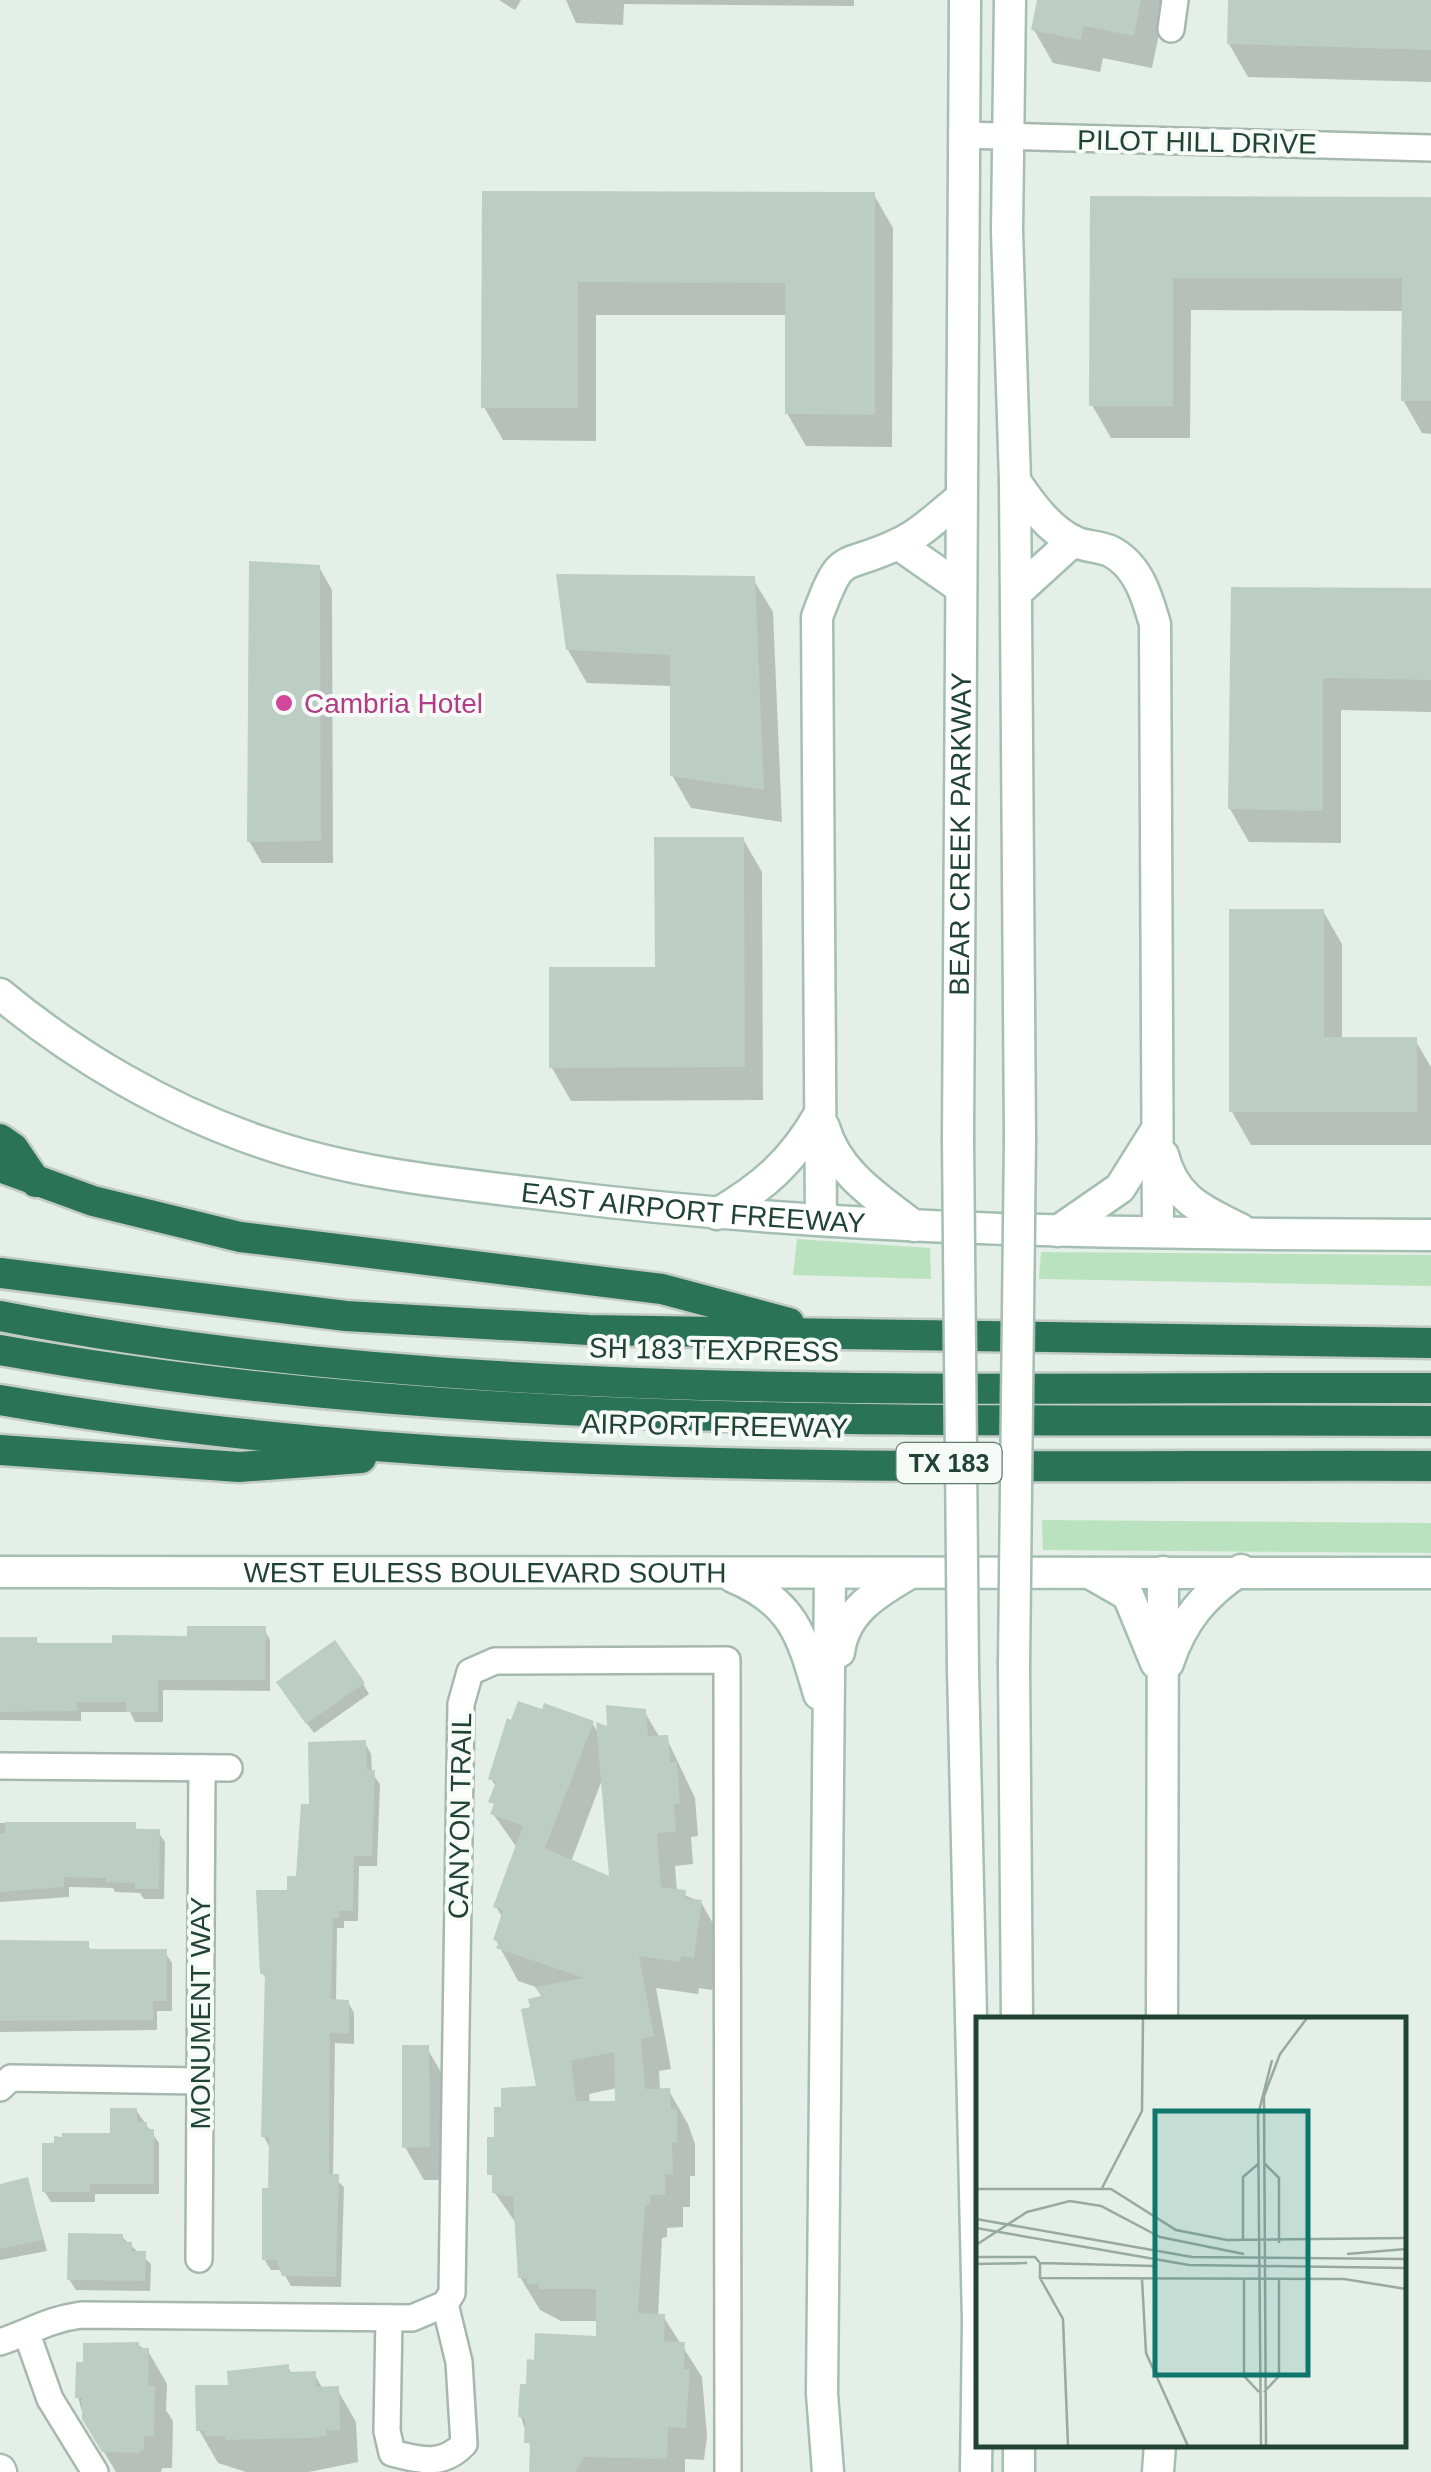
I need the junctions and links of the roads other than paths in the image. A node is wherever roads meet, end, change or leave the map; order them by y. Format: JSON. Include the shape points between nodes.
{"nodes":[{"id":1,"x":965,"y":0,"type":"edge"},
{"id":2,"x":1010,"y":0,"type":"edge"},
{"id":3,"x":1174,"y":0,"type":"edge"},
{"id":4,"x":1170,"y":29,"type":"dead end"},
{"id":5,"x":962,"y":135,"type":"junction"},
{"id":6,"x":1007,"y":138,"type":"junction"},
{"id":7,"x":1431,"y":148,"type":"edge"},
{"id":8,"x":1015,"y":481,"type":"junction"},
{"id":9,"x":961,"y":498,"type":"junction"},
{"id":10,"x":1074,"y":541,"type":"junction"},
{"id":11,"x":898,"y":544,"type":"junction"},
{"id":12,"x":961,"y":588,"type":"junction"},
{"id":13,"x":1016,"y":593,"type":"junction"},
{"id":14,"x":0,"y":994,"type":"edge"},
{"id":15,"x":820,"y":1113,"type":"junction"},
{"id":16,"x":1157,"y":1129,"type":"junction"},
{"id":17,"x":0,"y":1139,"type":"edge"},
{"id":18,"x":0,"y":1167,"type":"edge"},
{"id":19,"x":38,"y":1184,"type":"junction"},
{"id":20,"x":717,"y":1214,"type":"junction"},
{"id":21,"x":821,"y":1220,"type":"junction"},
{"id":22,"x":914,"y":1226,"type":"junction"},
{"id":23,"x":1058,"y":1230,"type":"junction"},
{"id":24,"x":1158,"y":1232,"type":"junction"},
{"id":25,"x":1252,"y":1235,"type":"junction"},
{"id":26,"x":1431,"y":1235,"type":"edge"},
{"id":27,"x":0,"y":1272,"type":"edge"},
{"id":28,"x":0,"y":1316,"type":"edge"},
{"id":29,"x":836,"y":1336,"type":"junction"},
{"id":30,"x":1431,"y":1343,"type":"edge"},
{"id":31,"x":0,"y":1350,"type":"edge"},
{"id":32,"x":1431,"y":1388,"type":"edge"},
{"id":33,"x":0,"y":1400,"type":"edge"},
{"id":34,"x":1431,"y":1421,"type":"edge"},
{"id":35,"x":0,"y":1450,"type":"edge"},
{"id":36,"x":466,"y":1451,"type":"junction"},
{"id":37,"x":1431,"y":1466,"type":"edge"},
{"id":38,"x":1240,"y":1570,"type":"junction"},
{"id":39,"x":0,"y":1572,"type":"edge"},
{"id":40,"x":1163,"y":1572,"type":"junction"},
{"id":41,"x":1431,"y":1573,"type":"edge"},
{"id":42,"x":726,"y":1574,"type":"junction"},
{"id":43,"x":830,"y":1574,"type":"junction"},
{"id":44,"x":1091,"y":1574,"type":"junction"},
{"id":45,"x":905,"y":1576,"type":"junction"},
{"id":46,"x":1162,"y":1680,"type":"junction"},
{"id":47,"x":828,"y":1725,"type":"junction"},
{"id":48,"x":0,"y":1766,"type":"edge"},
{"id":49,"x":202,"y":1768,"type":"junction"},
{"id":50,"x":228,"y":1768,"type":"dead end"},
{"id":51,"x":1017,"y":2017,"type":"edge"},
{"id":52,"x":1162,"y":2017,"type":"edge"},
{"id":53,"x":199,"y":2080,"type":"junction"},
{"id":54,"x":0,"y":2088,"type":"edge"},
{"id":55,"x":976,"y":2234,"type":"edge"},
{"id":56,"x":200,"y":2259,"type":"dead end"},
{"id":57,"x":445,"y":2304,"type":"junction"},
{"id":58,"x":389,"y":2318,"type":"junction"},
{"id":59,"x":27,"y":2334,"type":"junction"},
{"id":60,"x":0,"y":2342,"type":"edge"},
{"id":61,"x":976,"y":2447,"type":"edge"},
{"id":62,"x":1019,"y":2447,"type":"edge"},
{"id":63,"x":1160,"y":2447,"type":"edge"},
{"id":64,"x":94,"y":2472,"type":"edge"},
{"id":65,"x":728,"y":2472,"type":"edge"},
{"id":66,"x":828,"y":2472,"type":"edge"},
{"id":67,"x":976,"y":2472,"type":"edge"},
{"id":68,"x":1020,"y":2472,"type":"edge"},
{"id":69,"x":1158,"y":2472,"type":"edge"}],
"edges":[{"from":1,"to":5,"type":"main road","name":"BEAR CREEK PARKWAY"},
{"from":2,"to":6,"type":"main road","name":"BEAR CREEK PARKWAY"},
{"from":3,"to":4,"type":"street"},
{"from":5,"to":6,"type":"street","name":"PILOT HILL DRIVE"},
{"from":5,"to":9,"type":"main road","name":"BEAR CREEK PARKWAY"},
{"from":6,"to":7,"type":"street","name":"PILOT HILL DRIVE"},
{"from":6,"to":8,"type":"main road","name":"BEAR CREEK PARKWAY"},
{"from":8,"to":10,"type":"main road","via":[[1034,510]]},
{"from":8,"to":13,"type":"main road","name":"BEAR CREEK PARKWAY"},
{"from":9,"to":11,"type":"main road"},
{"from":9,"to":12,"type":"main road","name":"BEAR CREEK PARKWAY"},
{"from":10,"to":13,"type":"main road"},
{"from":10,"to":16,"type":"main road","via":[[1110,551],[1127,564],[1144,588],[1155,624]]},
{"from":11,"to":12,"type":"main road"},
{"from":11,"to":15,"type":"main road","via":[[846,561],[832,576],[817,617]]},
{"from":12,"to":55,"type":"main road","name":"BEAR CREEK PARKWAY","bridge":true,"via":[[958,1139]]},
{"from":13,"to":51,"type":"main road","name":"BEAR CREEK PARKWAY","bridge":true},
{"from":14,"to":20,"type":"main road","name":"EAST AIRPORT FREEWAY","via":[[93,1062],[261,1142],[458,1184]]},
{"from":15,"to":20,"type":"main road","via":[[799,1151],[764,1186]]},
{"from":15,"to":21,"type":"main road"},
{"from":15,"to":22,"type":"main road","via":[[831,1151]]},
{"from":16,"to":23,"type":"main road","via":[[1120,1188]]},
{"from":16,"to":24,"type":"main road"},
{"from":16,"to":25,"type":"main road","via":[[1169,1179],[1190,1204]]},
{"from":17,"to":19,"type":"highway"},
{"from":18,"to":19,"type":"highway"},
{"from":19,"to":29,"type":"highway","via":[[240,1237],[662,1289]]},
{"from":20,"to":21,"type":"main road","name":"EAST AIRPORT FREEWAY"},
{"from":21,"to":22,"type":"main road","name":"EAST AIRPORT FREEWAY"},
{"from":22,"to":23,"type":"main road","name":"EAST AIRPORT FREEWAY"},
{"from":23,"to":24,"type":"main road","name":"EAST AIRPORT FREEWAY"},
{"from":24,"to":25,"type":"main road","name":"EAST AIRPORT FREEWAY"},
{"from":25,"to":26,"type":"main road","name":"EAST AIRPORT FREEWAY"},
{"from":27,"to":29,"type":"highway","via":[[346,1316]]},
{"from":28,"to":32,"type":"highway","name":"SH 183 TEXPRESS","via":[[342,1363],[565,1379]]},
{"from":29,"to":30,"type":"highway"},
{"from":31,"to":34,"type":"highway","via":[[338,1397],[583,1410]]},
{"from":33,"to":36,"type":"highway","name":"AIRPORT FREEWAY","number":"TX 183","via":[[165,1426]]},
{"from":35,"to":36,"type":"highway","via":[[239,1467]]},
{"from":36,"to":37,"type":"highway","name":"AIRPORT FREEWAY","number":"TX 183","via":[[764,1461]]},
{"from":38,"to":40,"type":"main road"},
{"from":38,"to":41,"type":"main road"},
{"from":38,"to":46,"type":"main road","via":[[1196,1606]]},
{"from":39,"to":42,"type":"main road","name":"WEST EULESS BOULEVARD SOUTH"},
{"from":40,"to":44,"type":"main road"},
{"from":40,"to":46,"type":"main road"},
{"from":42,"to":43,"type":"main road","name":"WEST EULESS BOULEVARD SOUTH"},
{"from":42,"to":47,"type":"main road","via":[[782,1605],[804,1643]]},
{"from":43,"to":45,"type":"main road","name":"WEST EULESS BOULEVARD SOUTH"},
{"from":43,"to":47,"type":"main road"},
{"from":44,"to":45,"type":"main road","name":"WEST EULESS BOULEVARD SOUTH"},
{"from":44,"to":46,"type":"main road","via":[[1128,1595]]},
{"from":45,"to":47,"type":"main road","via":[[872,1595],[842,1630]]},
{"from":46,"to":52,"type":"main road"},
{"from":47,"to":66,"type":"main road","via":[[822,2394]]},
{"from":48,"to":49,"type":"street"},
{"from":49,"to":50,"type":"street"},
{"from":49,"to":53,"type":"street","name":"MONUMENT WAY"},
{"from":53,"to":54,"type":"street","via":[[11,2078]]},
{"from":53,"to":56,"type":"street","name":"MONUMENT WAY"},
{"from":57,"to":58,"type":"street","via":[[412,2318]]},
{"from":57,"to":58,"type":"street","via":[[460,2362],[464,2444],[427,2462],[392,2452]]},
{"from":57,"to":65,"type":"street","name":"CANYON TRAIL","via":[[452,2293],[460,1704],[470,1672],[494,1661],[726,1660]]},
{"from":58,"to":59,"type":"street","via":[[81,2315],[41,2322]]},
{"from":59,"to":60,"type":"street"},
{"from":59,"to":64,"type":"street","via":[[50,2399]]},
{"from":61,"to":67,"type":"main road","name":"BEAR CREEK PARKWAY","bridge":true},
{"from":62,"to":68,"type":"main road"},
{"from":63,"to":69,"type":"main road"}]}
